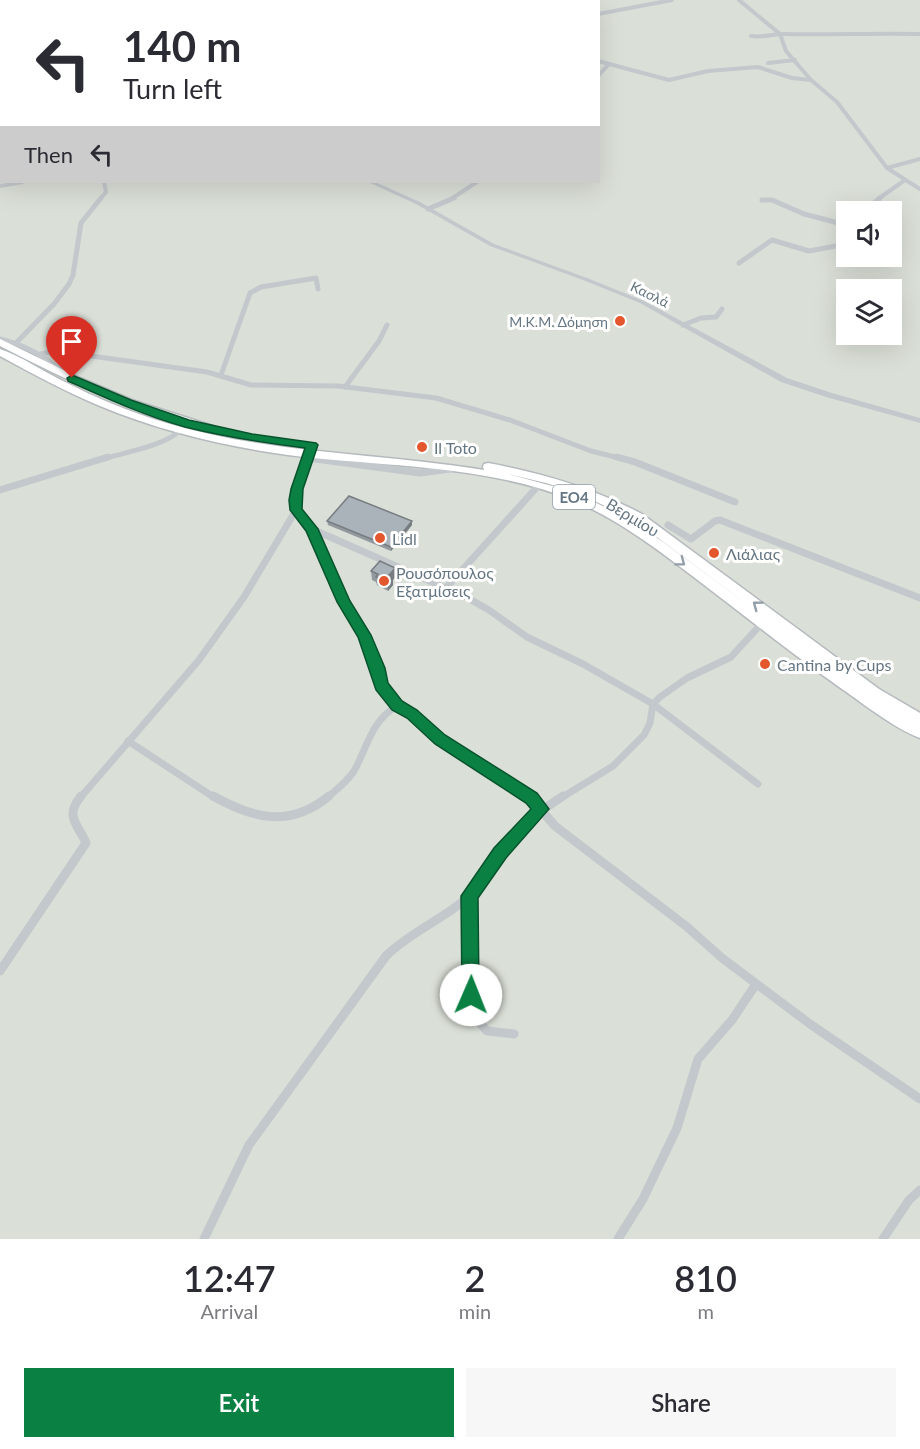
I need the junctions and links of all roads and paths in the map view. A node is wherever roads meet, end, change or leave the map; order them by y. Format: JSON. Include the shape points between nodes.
{"nodes":[{"id":1,"x":672,"y":0,"type":"edge"},
{"id":2,"x":739,"y":0,"type":"edge"},
{"id":3,"x":600,"y":14,"type":"edge"},
{"id":4,"x":780,"y":34,"type":"junction"},
{"id":5,"x":920,"y":34,"type":"edge"},
{"id":6,"x":751,"y":36,"type":"dead end"},
{"id":7,"x":795,"y":60,"type":"junction"},
{"id":8,"x":600,"y":62,"type":"edge"},
{"id":9,"x":768,"y":63,"type":"dead end"},
{"id":10,"x":609,"y":64,"type":"junction"},
{"id":11,"x":600,"y":74,"type":"edge"},
{"id":12,"x":811,"y":80,"type":"junction"},
{"id":13,"x":920,"y":159,"type":"edge"},
{"id":14,"x":887,"y":168,"type":"junction"},
{"id":15,"x":904,"y":180,"type":"junction"},
{"id":16,"x":16,"y":183,"type":"edge"},
{"id":17,"x":104,"y":183,"type":"edge"},
{"id":18,"x":372,"y":183,"type":"edge"},
{"id":19,"x":476,"y":183,"type":"edge"},
{"id":20,"x":0,"y":186,"type":"edge"},
{"id":21,"x":920,"y":189,"type":"edge"},
{"id":22,"x":762,"y":200,"type":"dead end"},
{"id":23,"x":879,"y":201,"type":"edge"},
{"id":24,"x":428,"y":209,"type":"junction"},
{"id":25,"x":836,"y":222,"type":"edge"},
{"id":26,"x":836,"y":246,"type":"edge"},
{"id":27,"x":739,"y":263,"type":"dead end"},
{"id":28,"x":318,"y":289,"type":"dead end"},
{"id":29,"x":722,"y":309,"type":"dead end"},
{"id":30,"x":387,"y":325,"type":"dead end"},
{"id":31,"x":683,"y":325,"type":"junction"},
{"id":32,"x":0,"y":340,"type":"edge"},
{"id":33,"x":16,"y":343,"type":"junction"},
{"id":34,"x":0,"y":352,"type":"edge"},
{"id":35,"x":40,"y":354,"type":"junction"},
{"id":36,"x":221,"y":375,"type":"junction"},
{"id":37,"x":72,"y":378,"type":"junction"},
{"id":38,"x":345,"y":387,"type":"junction"},
{"id":39,"x":920,"y":421,"type":"edge"},
{"id":40,"x":183,"y":427,"type":"junction"},
{"id":41,"x":310,"y":452,"type":"junction"},
{"id":42,"x":538,"y":486,"type":"junction"},
{"id":43,"x":0,"y":490,"type":"edge"},
{"id":44,"x":735,"y":502,"type":"dead end"},
{"id":45,"x":296,"y":510,"type":"junction"},
{"id":46,"x":668,"y":525,"type":"dead end"},
{"id":47,"x":312,"y":529,"type":"junction"},
{"id":48,"x":446,"y":588,"type":"junction"},
{"id":49,"x":920,"y":598,"type":"edge"},
{"id":50,"x":762,"y":623,"type":"junction"},
{"id":51,"x":653,"y":704,"type":"junction"},
{"id":52,"x":397,"y":706,"type":"junction"},
{"id":53,"x":920,"y":720,"type":"edge"},
{"id":54,"x":920,"y":732,"type":"edge"},
{"id":55,"x":128,"y":741,"type":"junction"},
{"id":56,"x":758,"y":784,"type":"dead end"},
{"id":57,"x":542,"y":809,"type":"junction"},
{"id":58,"x":469,"y":896,"type":"junction"},
{"id":59,"x":0,"y":971,"type":"edge"},
{"id":60,"x":756,"y":984,"type":"junction"},
{"id":61,"x":514,"y":1034,"type":"dead end"},
{"id":62,"x":920,"y":1099,"type":"edge"},
{"id":63,"x":920,"y":1190,"type":"edge"},
{"id":64,"x":204,"y":1239,"type":"edge"},
{"id":65,"x":618,"y":1239,"type":"edge"},
{"id":66,"x":883,"y":1239,"type":"edge"}],
"edges":[{"from":1,"to":3,"type":"street"},
{"from":2,"to":4,"type":"street"},
{"from":4,"to":5,"type":"street"},
{"from":4,"to":6,"type":"street"},
{"from":4,"to":7,"type":"street","via":[[783,46]]},
{"from":7,"to":9,"type":"street"},
{"from":7,"to":12,"type":"street"},
{"from":8,"to":10,"type":"street"},
{"from":10,"to":11,"type":"street"},
{"from":10,"to":12,"type":"street","via":[[670,80],[758,67]]},
{"from":12,"to":14,"type":"street","via":[[837,102]]},
{"from":13,"to":14,"type":"street"},
{"from":14,"to":15,"type":"street"},
{"from":15,"to":21,"type":"street"},
{"from":15,"to":23,"type":"street","via":[[889,188]]},
{"from":16,"to":20,"type":"street"},
{"from":17,"to":33,"type":"street","via":[[106,192],[80,225],[69,284]]},
{"from":18,"to":24,"type":"street","name":"Κασλά"},
{"from":19,"to":24,"type":"street","via":[[459,196]]},
{"from":22,"to":25,"type":"street"},
{"from":24,"to":31,"type":"street","name":"Κασλά","via":[[485,242],[612,289]]},
{"from":26,"to":27,"type":"street","via":[[809,251],[772,240]]},
{"from":28,"to":36,"type":"street","via":[[316,278],[261,287],[249,293]]},
{"from":29,"to":31,"type":"street","via":[[716,316]]},
{"from":30,"to":38,"type":"street"},
{"from":31,"to":39,"type":"street","name":"Κασλά","via":[[784,380]]},
{"from":32,"to":33,"type":"street"},
{"from":32,"to":37,"type":"main road","number":"ΕΟ4"},
{"from":33,"to":35,"type":"street"},
{"from":34,"to":40,"type":"main road","number":"ΕΟ4","via":[[90,398],[146,420]]},
{"from":35,"to":36,"type":"street","via":[[55,351]]},
{"from":35,"to":37,"type":"street"},
{"from":36,"to":38,"type":"street","via":[[251,385]]},
{"from":37,"to":40,"type":"main road","number":"ΕΟ4"},
{"from":38,"to":44,"type":"street","via":[[436,398],[635,462]]},
{"from":40,"to":41,"type":"main road","name":"Βερμίου","number":"ΕΟ4","via":[[250,445]]},
{"from":40,"to":43,"type":"street","via":[[164,440]]},
{"from":41,"to":42,"type":"main road","name":"Βερμίου","number":"ΕΟ4","via":[[450,469]]},
{"from":41,"to":45,"type":"street","via":[[297,489]]},
{"from":53,"to":41,"type":"main road","name":"Βερμίου","number":"ΕΟ4","one_way":true,"via":[[875,693],[653,527],[607,500],[523,473],[453,461]]},
{"from":42,"to":48,"type":"street"},
{"from":42,"to":50,"type":"main road","name":"Βερμίου","number":"ΕΟ4","one_way":true,"via":[[610,513]]},
{"from":45,"to":47,"type":"street"},
{"from":45,"to":55,"type":"street","via":[[223,629]]},
{"from":46,"to":49,"type":"street","via":[[691,539],[720,520]]},
{"from":47,"to":48,"type":"street"},
{"from":47,"to":52,"type":"street","via":[[344,602],[372,652],[381,686]]},
{"from":48,"to":51,"type":"street","via":[[489,610],[527,637]]},
{"from":50,"to":51,"type":"street","via":[[731,657],[679,683]]},
{"from":50,"to":54,"type":"main road","name":"Βερμίου","number":"ΕΟ4","via":[[865,699]]},
{"from":51,"to":56,"type":"street"},
{"from":51,"to":57,"type":"street","via":[[644,735],[613,766]]},
{"from":52,"to":55,"type":"street","via":[[378,720],[352,773],[338,788],[316,806],[286,817],[263,818],[226,802]]},
{"from":52,"to":57,"type":"street","via":[[449,746],[532,798]]},
{"from":55,"to":59,"type":"street","via":[[78,800],[72,820],[86,843]]},
{"from":57,"to":58,"type":"street","via":[[500,853]]},
{"from":57,"to":60,"type":"street","via":[[555,825]]},
{"from":58,"to":61,"type":"street","via":[[471,995],[476,1018],[487,1031]]},
{"from":58,"to":64,"type":"street","via":[[393,948],[365,982],[246,1151]]},
{"from":60,"to":62,"type":"street"},
{"from":60,"to":65,"type":"street","via":[[732,1020],[698,1059],[677,1128],[643,1199]]},
{"from":63,"to":66,"type":"street"}]}
